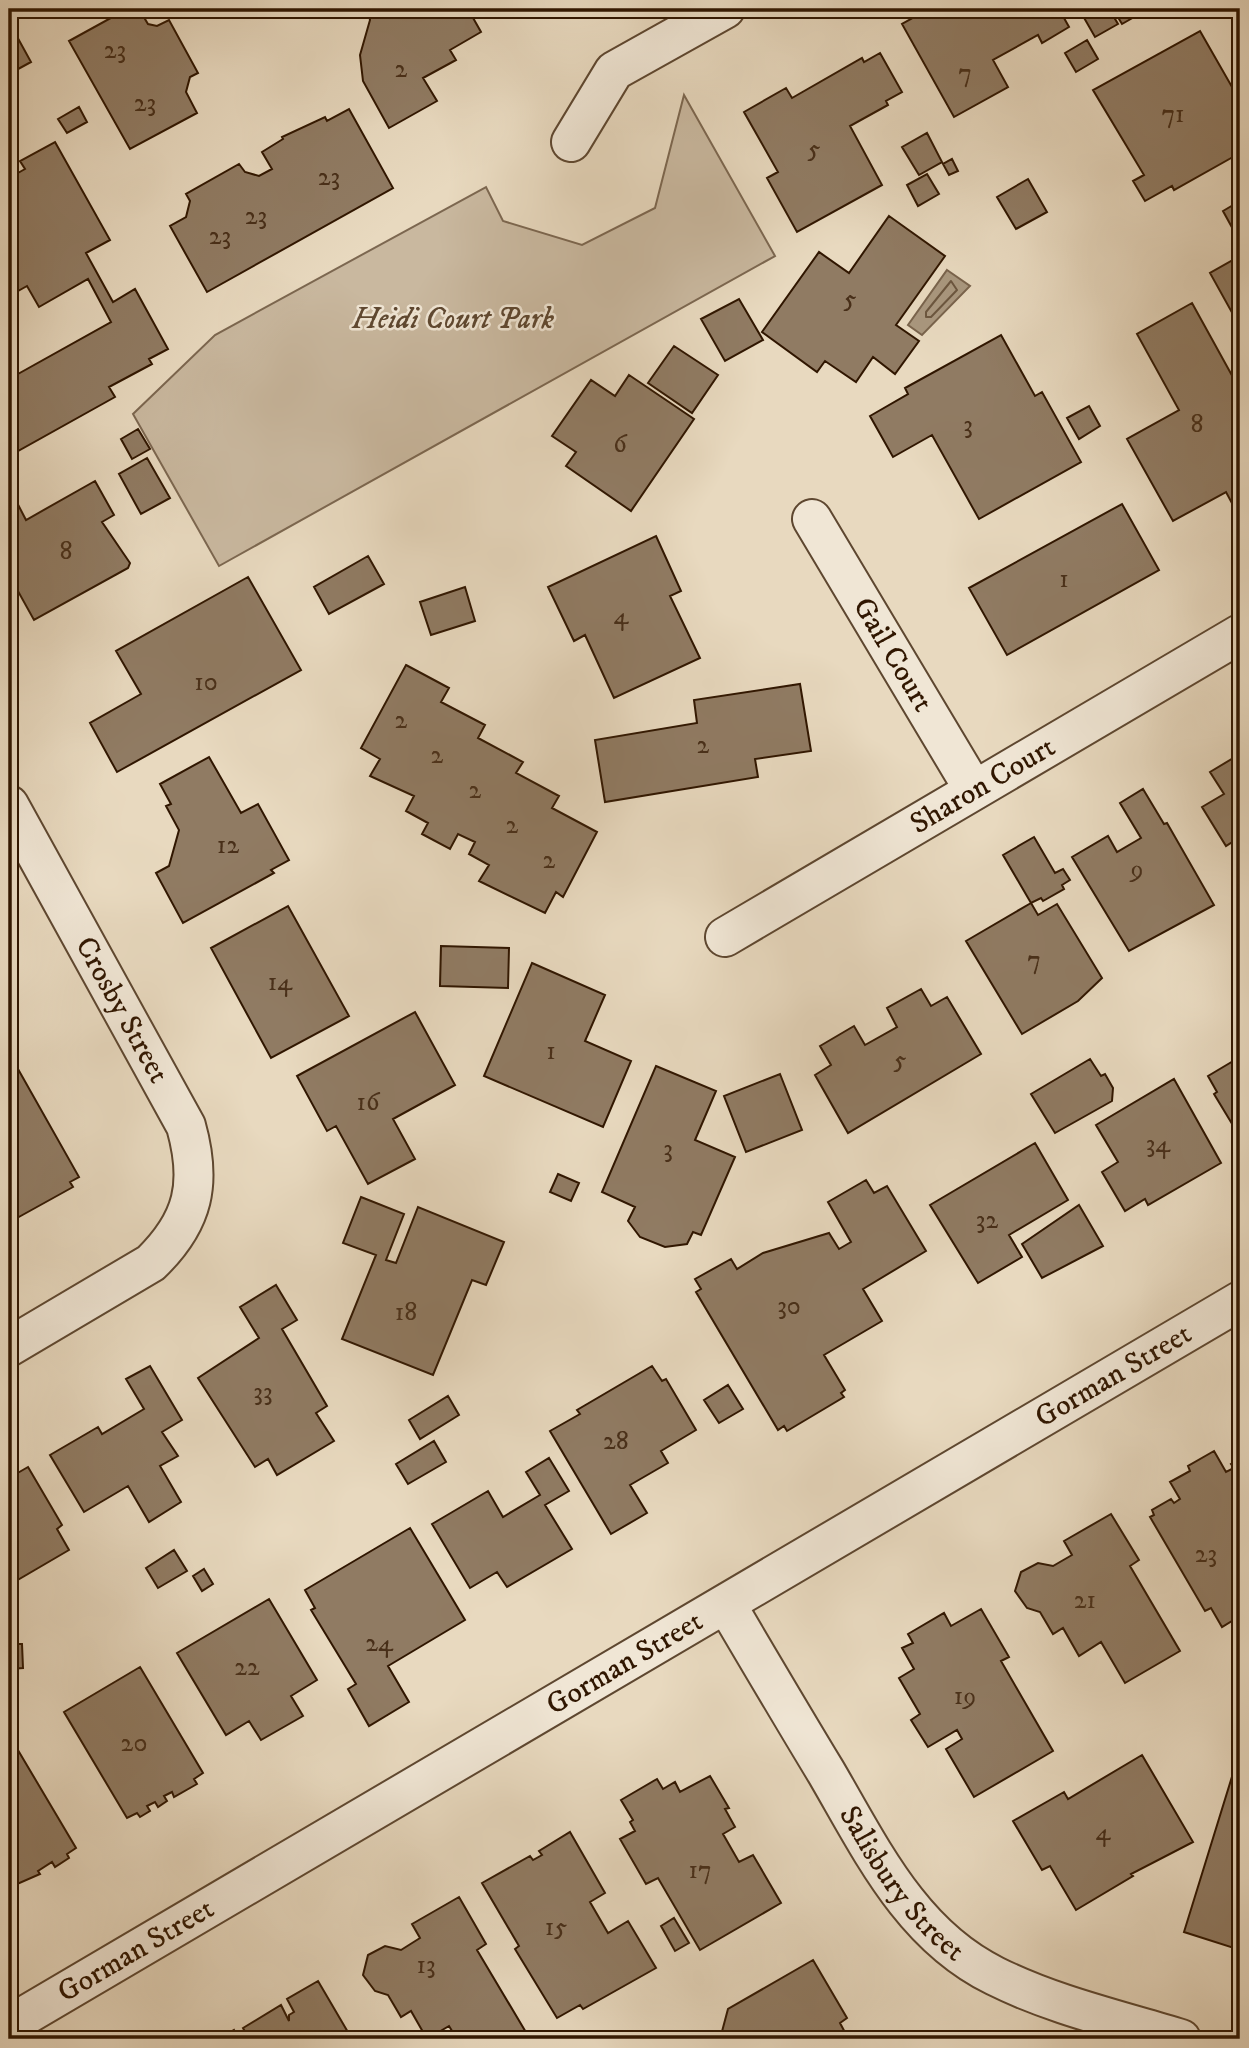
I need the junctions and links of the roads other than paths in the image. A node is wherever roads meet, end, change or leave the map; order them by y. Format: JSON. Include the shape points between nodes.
{"nodes":[{"id":1,"x":726,"y":9,"type":"edge"},
{"id":2,"x":571,"y":142,"type":"dead end"},
{"id":3,"x":812,"y":519,"type":"dead end"},
{"id":4,"x":1240,"y":634,"type":"edge"},
{"id":5,"x":974,"y":790,"type":"junction"},
{"id":6,"x":9,"y":804,"type":"edge"},
{"id":7,"x":725,"y":937,"type":"dead end"},
{"id":8,"x":1240,"y":1301,"type":"edge"},
{"id":9,"x":9,"y":1348,"type":"edge"},
{"id":10,"x":726,"y":1604,"type":"junction"},
{"id":11,"x":9,"y":2025,"type":"edge"},
{"id":12,"x":1181,"y":2039,"type":"edge"}],
"edges":[{"from":1,"to":2,"type":"street","via":[[614,71]]},
{"from":3,"to":5,"type":"street","name":"Gail Court"},
{"from":4,"to":5,"type":"street","name":"Sharon Court"},
{"from":5,"to":7,"type":"street","name":"Sharon Court"},
{"from":6,"to":9,"type":"street","name":"Crosby Street","via":[[186,1126],[195,1177],[182,1226],[151,1263]]},
{"from":8,"to":10,"type":"street","name":"Gorman Street"},
{"from":10,"to":11,"type":"street","name":"Gorman Street"},
{"from":10,"to":12,"type":"street","name":"Salisbury Street","via":[[886,1875],[928,1927],[994,1976]]}]}
